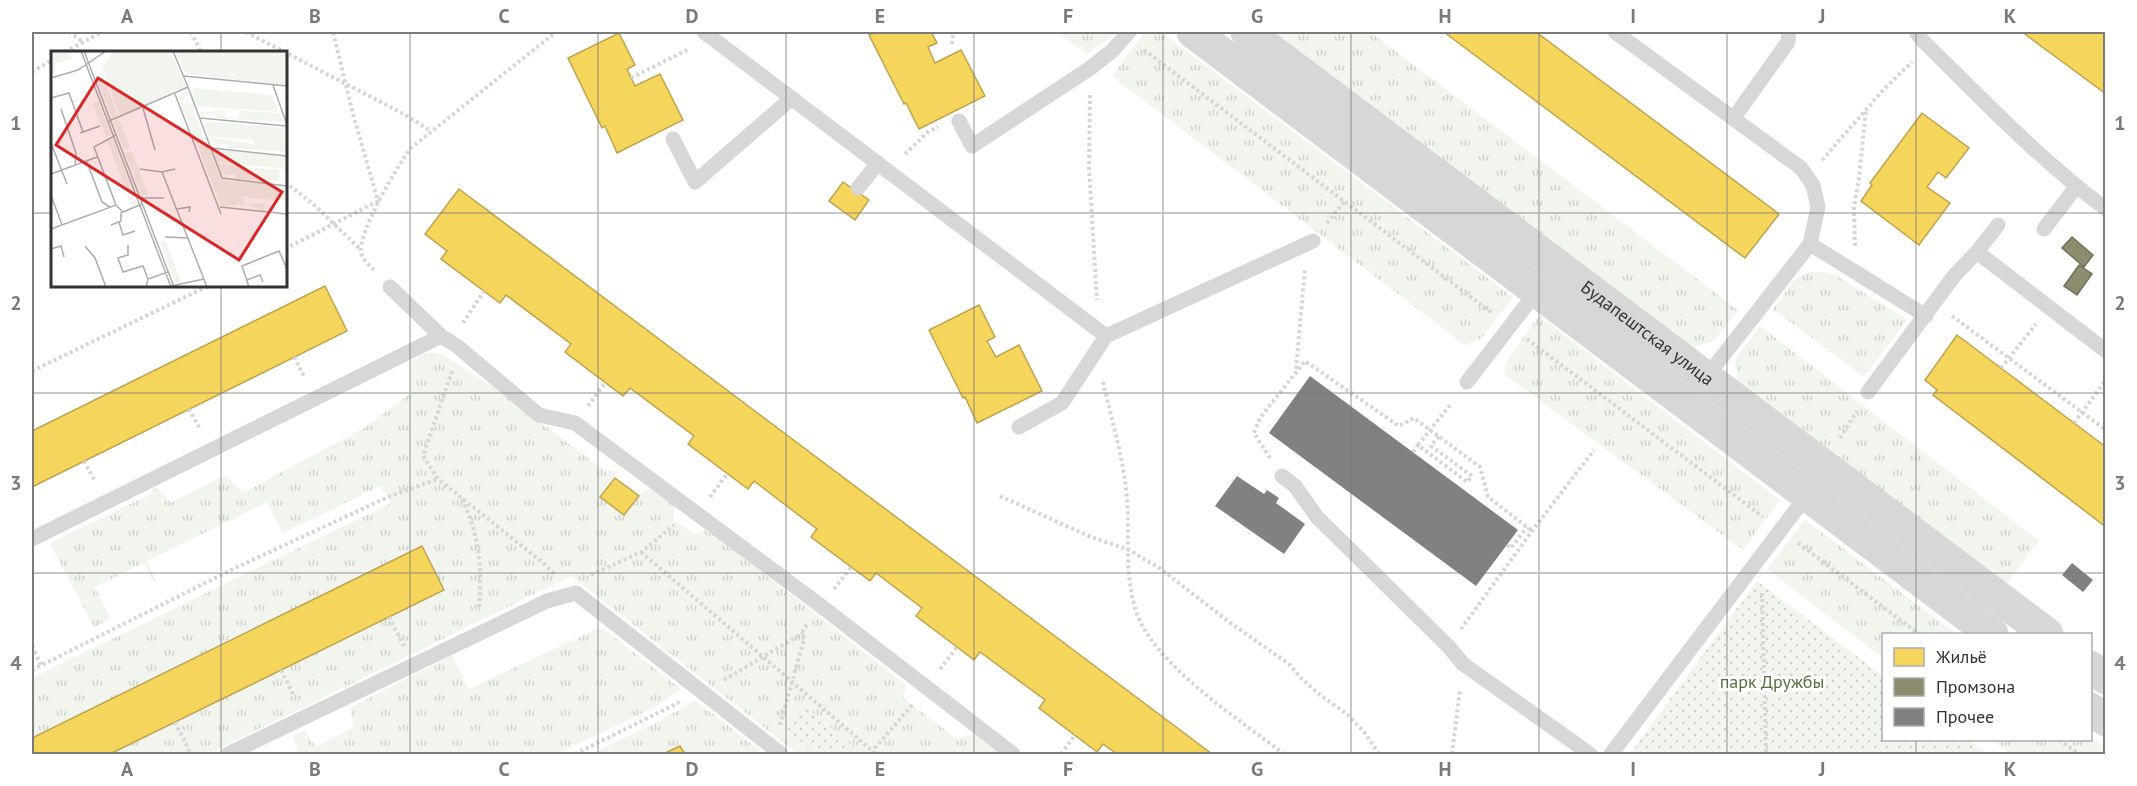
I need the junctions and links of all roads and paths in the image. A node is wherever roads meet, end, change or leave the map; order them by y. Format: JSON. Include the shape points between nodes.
{"nodes":[{"id":1,"x":69,"y":32,"type":"edge"},
{"id":2,"x":102,"y":32,"type":"edge"},
{"id":3,"x":191,"y":32,"type":"edge"},
{"id":4,"x":246,"y":32,"type":"edge"},
{"id":5,"x":333,"y":32,"type":"edge"},
{"id":6,"x":556,"y":32,"type":"edge"},
{"id":7,"x":953,"y":32,"type":"edge"},
{"id":8,"x":1129,"y":32,"type":"edge"},
{"id":9,"x":1193,"y":32,"type":"edge"},
{"id":10,"x":1247,"y":32,"type":"edge"},
{"id":11,"x":1615,"y":32,"type":"edge"},
{"id":12,"x":1789,"y":32,"type":"edge"},
{"id":13,"x":1916,"y":32,"type":"edge"},
{"id":14,"x":550,"y":34,"type":"edge"},
{"id":15,"x":708,"y":35,"type":"edge"},
{"id":16,"x":83,"y":42,"type":"junction"},
{"id":17,"x":952,"y":44,"type":"dead end"},
{"id":18,"x":1928,"y":47,"type":"junction"},
{"id":19,"x":67,"y":51,"type":"edge"},
{"id":20,"x":200,"y":51,"type":"edge"},
{"id":21,"x":283,"y":51,"type":"edge"},
{"id":22,"x":286,"y":52,"type":"edge"},
{"id":23,"x":51,"y":61,"type":"edge"},
{"id":24,"x":1089,"y":69,"type":"junction"},
{"id":25,"x":32,"y":72,"type":"edge"},
{"id":26,"x":631,"y":78,"type":"dead end"},
{"id":27,"x":346,"y":83,"type":"junction"},
{"id":28,"x":792,"y":98,"type":"junction"},
{"id":29,"x":1866,"y":109,"type":"junction"},
{"id":30,"x":1733,"y":119,"type":"junction"},
{"id":31,"x":959,"y":122,"type":"joint"},
{"id":32,"x":431,"y":131,"type":"junction"},
{"id":33,"x":673,"y":139,"type":"dead end"},
{"id":34,"x":883,"y":167,"type":"junction"},
{"id":35,"x":1807,"y":178,"type":"junction"},
{"id":36,"x":286,"y":183,"type":"edge"},
{"id":37,"x":2076,"y":187,"type":"junction"},
{"id":38,"x":858,"y":188,"type":"dead end"},
{"id":39,"x":378,"y":201,"type":"junction"},
{"id":40,"x":1345,"y":201,"type":"dead end"},
{"id":41,"x":2106,"y":209,"type":"edge"},
{"id":42,"x":335,"y":225,"type":"junction"},
{"id":43,"x":1998,"y":225,"type":"dead end"},
{"id":44,"x":2044,"y":229,"type":"dead end"},
{"id":45,"x":1313,"y":241,"type":"junction"},
{"id":46,"x":1810,"y":244,"type":"junction"},
{"id":47,"x":286,"y":249,"type":"edge"},
{"id":48,"x":360,"y":249,"type":"junction"},
{"id":49,"x":1977,"y":252,"type":"junction"},
{"id":50,"x":1557,"y":265,"type":"junction"},
{"id":51,"x":1862,"y":276,"type":"junction"},
{"id":52,"x":208,"y":286,"type":"edge"},
{"id":53,"x":390,"y":287,"type":"joint"},
{"id":54,"x":484,"y":291,"type":"dead end"},
{"id":55,"x":1537,"y":291,"type":"junction"},
{"id":56,"x":2049,"y":307,"type":"junction"},
{"id":57,"x":1930,"y":310,"type":"junction"},
{"id":58,"x":1100,"y":332,"type":"junction"},
{"id":59,"x":441,"y":336,"type":"junction"},
{"id":60,"x":457,"y":346,"type":"junction"},
{"id":61,"x":1096,"y":351,"type":"junction"},
{"id":62,"x":2106,"y":351,"type":"edge"},
{"id":63,"x":2009,"y":359,"type":"junction"},
{"id":64,"x":2001,"y":368,"type":"dead end"},
{"id":65,"x":1296,"y":370,"type":"junction"},
{"id":66,"x":32,"y":371,"type":"edge"},
{"id":67,"x":1706,"y":377,"type":"junction"},
{"id":68,"x":2106,"y":380,"type":"edge"},
{"id":69,"x":1467,"y":382,"type":"dead end"},
{"id":70,"x":1868,"y":392,"type":"joint"},
{"id":71,"x":1685,"y":403,"type":"junction"},
{"id":72,"x":1451,"y":404,"type":"dead end"},
{"id":73,"x":2081,"y":412,"type":"junction"},
{"id":74,"x":2074,"y":423,"type":"dead end"},
{"id":75,"x":1019,"y":427,"type":"dead end"},
{"id":76,"x":1430,"y":430,"type":"junction"},
{"id":77,"x":2106,"y":430,"type":"edge"},
{"id":78,"x":1439,"y":436,"type":"junction"},
{"id":79,"x":1418,"y":446,"type":"junction"},
{"id":80,"x":1594,"y":450,"type":"dead end"},
{"id":81,"x":1413,"y":452,"type":"dead end"},
{"id":82,"x":1282,"y":476,"type":"joint"},
{"id":83,"x":438,"y":479,"type":"junction"},
{"id":84,"x":1817,"y":482,"type":"junction"},
{"id":85,"x":1000,"y":496,"type":"dead end"},
{"id":86,"x":462,"y":498,"type":"junction"},
{"id":87,"x":692,"y":510,"type":"junction"},
{"id":88,"x":1527,"y":527,"type":"junction"},
{"id":89,"x":1532,"y":531,"type":"junction"},
{"id":90,"x":32,"y":539,"type":"edge"},
{"id":91,"x":1507,"y":545,"type":"dead end"},
{"id":92,"x":1129,"y":550,"type":"junction"},
{"id":93,"x":641,"y":552,"type":"junction"},
{"id":94,"x":1763,"y":585,"type":"dead end"},
{"id":95,"x":571,"y":590,"type":"junction"},
{"id":96,"x":821,"y":606,"type":"junction"},
{"id":97,"x":389,"y":617,"type":"dead end"},
{"id":98,"x":803,"y":633,"type":"junction"},
{"id":99,"x":1991,"y":633,"type":"edge"},
{"id":100,"x":2045,"y":633,"type":"edge"},
{"id":101,"x":478,"y":635,"type":"junction"},
{"id":102,"x":32,"y":646,"type":"edge"},
{"id":103,"x":1449,"y":646,"type":"junction"},
{"id":104,"x":762,"y":657,"type":"junction"},
{"id":105,"x":1463,"y":664,"type":"junction"},
{"id":106,"x":41,"y":665,"type":"junction"},
{"id":107,"x":414,"y":666,"type":"junction"},
{"id":108,"x":2092,"y":668,"type":"edge"},
{"id":109,"x":32,"y":670,"type":"edge"},
{"id":110,"x":281,"y":670,"type":"dead end"},
{"id":111,"x":2106,"y":678,"type":"edge"},
{"id":112,"x":791,"y":682,"type":"junction"},
{"id":113,"x":926,"y":688,"type":"junction"},
{"id":114,"x":699,"y":691,"type":"junction"},
{"id":115,"x":2092,"y":710,"type":"edge"},
{"id":116,"x":305,"y":718,"type":"junction"},
{"id":117,"x":2106,"y":720,"type":"edge"},
{"id":118,"x":175,"y":722,"type":"dead end"},
{"id":119,"x":1075,"y":735,"type":"dead end"},
{"id":120,"x":2060,"y":741,"type":"edge"},
{"id":121,"x":777,"y":752,"type":"edge"},
{"id":122,"x":191,"y":754,"type":"edge"},
{"id":123,"x":228,"y":754,"type":"edge"},
{"id":124,"x":575,"y":754,"type":"edge"},
{"id":125,"x":874,"y":754,"type":"edge"},
{"id":126,"x":1013,"y":754,"type":"edge"},
{"id":127,"x":1061,"y":754,"type":"edge"},
{"id":128,"x":1284,"y":754,"type":"edge"},
{"id":129,"x":1379,"y":754,"type":"edge"},
{"id":130,"x":1452,"y":754,"type":"edge"},
{"id":131,"x":1590,"y":754,"type":"edge"},
{"id":132,"x":1611,"y":754,"type":"edge"},
{"id":133,"x":1766,"y":754,"type":"edge"},
{"id":134,"x":2079,"y":754,"type":"edge"}],
"edges":[{"from":1,"to":16,"type":"path"},
{"from":2,"to":16,"type":"path"},
{"from":3,"to":20,"type":"path"},
{"from":4,"to":21,"type":"path"},
{"from":5,"to":27,"type":"path"},
{"from":6,"to":14,"type":"path"},
{"from":7,"to":17,"type":"path"},
{"from":8,"to":24,"type":"lane"},
{"from":9,"to":55,"type":"street","name":"Будапештская улица"},
{"from":10,"to":50,"type":"street","name":"Будапештская улица"},
{"from":11,"to":30,"type":"lane"},
{"from":12,"to":30,"type":"lane","via":[[1788,42]]},
{"from":13,"to":18,"type":"lane"},
{"from":14,"to":32,"type":"path"},
{"from":15,"to":26,"type":"path"},
{"from":15,"to":28,"type":"lane"},
{"from":16,"to":19,"type":"path"},
{"from":18,"to":29,"type":"path"},
{"from":18,"to":37,"type":"lane"},
{"from":22,"to":27,"type":"path"},
{"from":23,"to":25,"type":"path"},
{"from":24,"to":31,"type":"lane","via":[[972,146]]},
{"from":24,"to":58,"type":"path","via":[[1089,168]]},
{"from":27,"to":32,"type":"path"},
{"from":27,"to":39,"type":"path"},
{"from":28,"to":33,"type":"lane","via":[[694,182]]},
{"from":28,"to":34,"type":"lane"},
{"from":29,"to":35,"type":"path"},
{"from":29,"to":51,"type":"path","via":[[1854,207],[1855,243]]},
{"from":30,"to":35,"type":"lane","via":[[1801,168]]},
{"from":31,"to":34,"type":"path","via":[[929,131]]},
{"from":32,"to":39,"type":"path","via":[[404,156]]},
{"from":34,"to":38,"type":"lane"},
{"from":34,"to":58,"type":"lane"},
{"from":35,"to":46,"type":"lane","via":[[1813,185],[1818,207]]},
{"from":36,"to":42,"type":"path"},
{"from":37,"to":41,"type":"lane"},
{"from":37,"to":44,"type":"lane"},
{"from":39,"to":42,"type":"path"},
{"from":39,"to":48,"type":"path"},
{"from":40,"to":45,"type":"path"},
{"from":42,"to":47,"type":"path"},
{"from":42,"to":48,"type":"path"},
{"from":43,"to":49,"type":"lane"},
{"from":45,"to":58,"type":"lane"},
{"from":45,"to":65,"type":"path","via":[[1305,270]]},
{"from":46,"to":51,"type":"lane"},
{"from":46,"to":67,"type":"lane"},
{"from":48,"to":53,"type":"path","via":[[367,263]]},
{"from":49,"to":56,"type":"lane"},
{"from":49,"to":57,"type":"lane"},
{"from":50,"to":55,"type":"lane"},
{"from":50,"to":67,"type":"street","name":"Будапештская улица"},
{"from":51,"to":57,"type":"lane"},
{"from":52,"to":66,"type":"path"},
{"from":53,"to":59,"type":"lane"},
{"from":54,"to":60,"type":"path","via":[[464,321]]},
{"from":55,"to":69,"type":"lane"},
{"from":55,"to":71,"type":"street","name":"Будапештская улица"},
{"from":56,"to":62,"type":"lane"},
{"from":56,"to":63,"type":"path"},
{"from":57,"to":63,"type":"path"},
{"from":57,"to":70,"type":"lane"},
{"from":58,"to":61,"type":"lane"},
{"from":59,"to":60,"type":"lane"},
{"from":59,"to":90,"type":"lane"},
{"from":60,"to":83,"type":"path","via":[[423,456]]},
{"from":60,"to":87,"type":"lane","via":[[539,415],[575,423]]},
{"from":61,"to":75,"type":"lane","via":[[1062,403]]},
{"from":61,"to":92,"type":"path","via":[[1127,497]]},
{"from":63,"to":64,"type":"path"},
{"from":63,"to":73,"type":"path"},
{"from":65,"to":76,"type":"path","via":[[1305,361],[1399,426],[1414,418]]},
{"from":65,"to":82,"type":"path","via":[[1260,418],[1254,433]]},
{"from":67,"to":71,"type":"lane"},
{"from":67,"to":84,"type":"street","name":"Будапештская улица"},
{"from":68,"to":73,"type":"path"},
{"from":70,"to":84,"type":"path"},
{"from":71,"to":84,"type":"street","name":"Будапештская улица"},
{"from":72,"to":76,"type":"path"},
{"from":73,"to":74,"type":"path"},
{"from":73,"to":77,"type":"path"},
{"from":76,"to":78,"type":"path"},
{"from":76,"to":79,"type":"path"},
{"from":78,"to":79,"type":"path","via":[[1431,446],[1472,476],[1467,482]]},
{"from":78,"to":88,"type":"path","via":[[1480,466],[1488,497]]},
{"from":79,"to":81,"type":"path"},
{"from":80,"to":89,"type":"path"},
{"from":82,"to":103,"type":"lane","via":[[1295,486],[1317,517]]},
{"from":83,"to":86,"type":"path"},
{"from":83,"to":106,"type":"path","via":[[388,497],[241,565]]},
{"from":84,"to":99,"type":"street","name":"Будапештская улица"},
{"from":84,"to":100,"type":"street","name":"Будапештская улица"},
{"from":84,"to":132,"type":"lane"},
{"from":85,"to":92,"type":"path"},
{"from":86,"to":95,"type":"path","via":[[542,561]]},
{"from":86,"to":101,"type":"path","via":[[473,522],[478,548]]},
{"from":87,"to":93,"type":"path"},
{"from":87,"to":96,"type":"lane"},
{"from":88,"to":89,"type":"path"},
{"from":88,"to":91,"type":"path","via":[[1512,548]]},
{"from":89,"to":103,"type":"path"},
{"from":92,"to":128,"type":"path","via":[[1132,600],[1141,623],[1166,658]]},
{"from":92,"to":129,"type":"path","via":[[1289,664],[1347,714]]},
{"from":93,"to":95,"type":"path"},
{"from":93,"to":104,"type":"path"},
{"from":94,"to":133,"type":"path"},
{"from":95,"to":101,"type":"lane"},
{"from":95,"to":114,"type":"lane"},
{"from":96,"to":98,"type":"path"},
{"from":96,"to":113,"type":"lane"},
{"from":97,"to":107,"type":"path"},
{"from":98,"to":104,"type":"path"},
{"from":98,"to":112,"type":"path"},
{"from":101,"to":107,"type":"lane"},
{"from":102,"to":106,"type":"path"},
{"from":103,"to":105,"type":"lane"},
{"from":104,"to":112,"type":"path"},
{"from":104,"to":114,"type":"path"},
{"from":105,"to":130,"type":"path"},
{"from":105,"to":131,"type":"lane"},
{"from":106,"to":109,"type":"path"},
{"from":107,"to":116,"type":"lane"},
{"from":108,"to":111,"type":"street"},
{"from":110,"to":116,"type":"path"},
{"from":112,"to":121,"type":"path"},
{"from":112,"to":125,"type":"path"},
{"from":113,"to":125,"type":"path"},
{"from":113,"to":126,"type":"lane"},
{"from":114,"to":121,"type":"lane"},
{"from":114,"to":124,"type":"path"},
{"from":115,"to":117,"type":"street"},
{"from":116,"to":123,"type":"lane"},
{"from":118,"to":122,"type":"path"},
{"from":119,"to":127,"type":"path"},
{"from":120,"to":134,"type":"path"}]}
